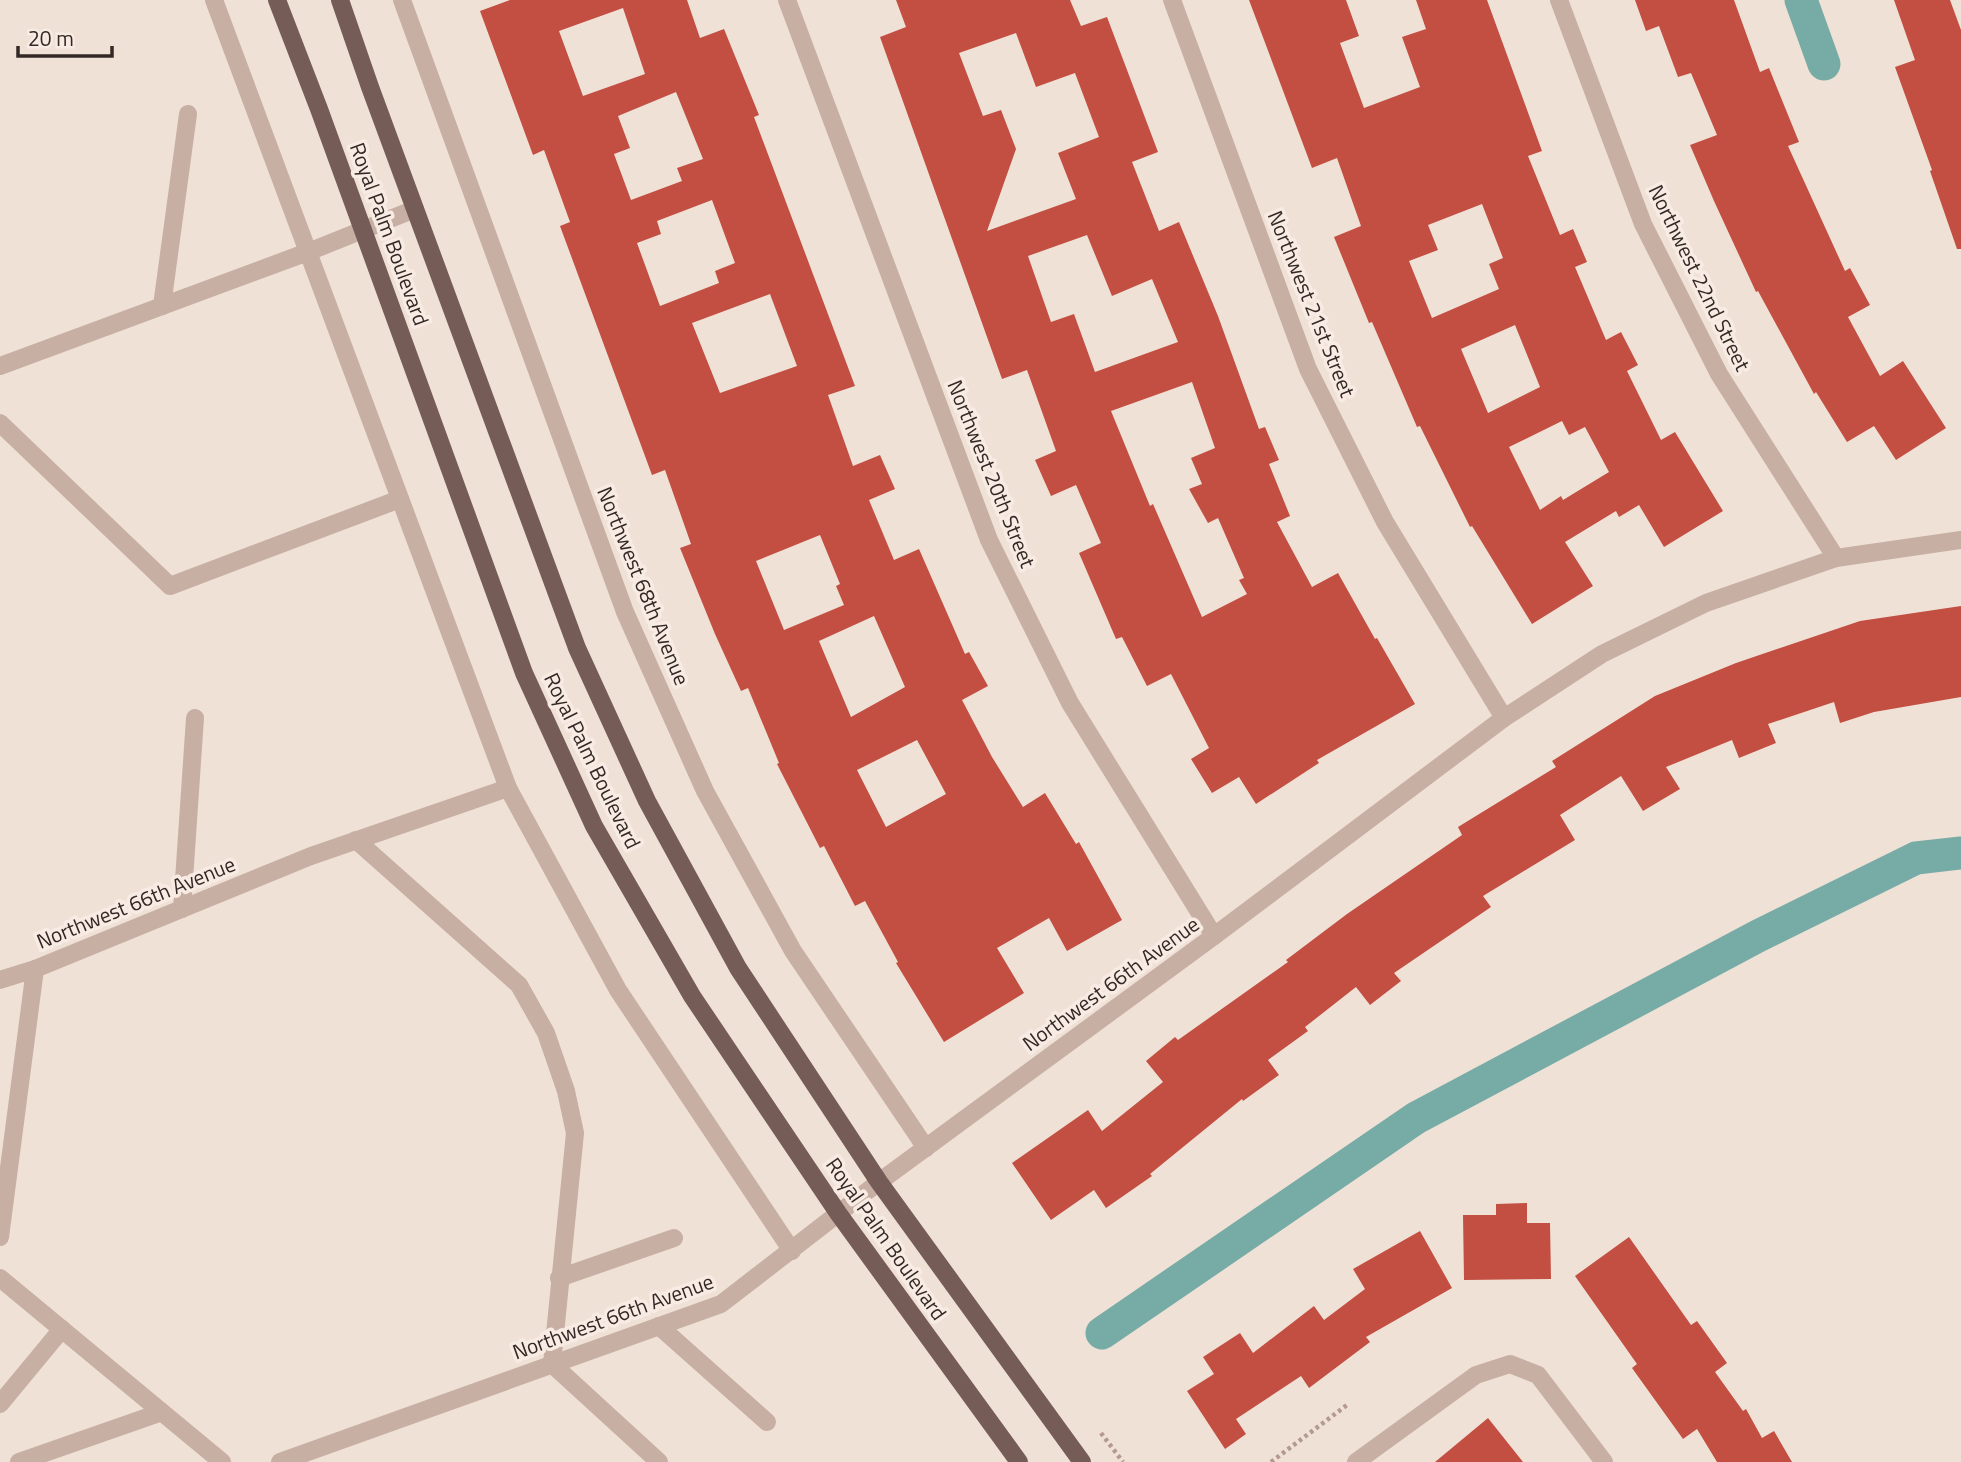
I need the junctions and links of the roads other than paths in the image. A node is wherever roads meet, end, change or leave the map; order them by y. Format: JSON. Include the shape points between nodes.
{"nodes":[{"id":1,"x":214,"y":0,"type":"edge"},
{"id":2,"x":276,"y":0,"type":"edge"},
{"id":3,"x":340,"y":0,"type":"edge"},
{"id":4,"x":402,"y":0,"type":"edge"},
{"id":5,"x":787,"y":0,"type":"edge"},
{"id":6,"x":1172,"y":0,"type":"edge"},
{"id":7,"x":1559,"y":0,"type":"edge"},
{"id":8,"x":188,"y":114,"type":"dead end"},
{"id":9,"x":415,"y":209,"type":"junction"},
{"id":10,"x":363,"y":230,"type":"junction"},
{"id":11,"x":308,"y":252,"type":"junction"},
{"id":12,"x":162,"y":306,"type":"junction"},
{"id":13,"x":0,"y":366,"type":"edge"},
{"id":14,"x":0,"y":423,"type":"edge"},
{"id":15,"x":400,"y":499,"type":"junction"},
{"id":16,"x":1961,"y":540,"type":"edge"},
{"id":17,"x":1836,"y":558,"type":"junction"},
{"id":18,"x":195,"y":718,"type":"dead end"},
{"id":19,"x":1504,"y":718,"type":"junction"},
{"id":20,"x":508,"y":788,"type":"junction"},
{"id":21,"x":356,"y":841,"type":"junction"},
{"id":22,"x":181,"y":909,"type":"junction"},
{"id":23,"x":1214,"y":936,"type":"junction"},
{"id":24,"x":35,"y":969,"type":"junction"},
{"id":25,"x":0,"y":980,"type":"edge"},
{"id":26,"x":926,"y":1148,"type":"junction"},
{"id":27,"x":879,"y":1182,"type":"junction"},
{"id":28,"x":1,"y":1212,"type":"edge"},
{"id":29,"x":838,"y":1213,"type":"junction"},
{"id":30,"x":0,"y":1237,"type":"edge"},
{"id":31,"x":674,"y":1238,"type":"dead end"},
{"id":32,"x":792,"y":1251,"type":"junction"},
{"id":33,"x":0,"y":1278,"type":"edge"},
{"id":34,"x":559,"y":1278,"type":"junction"},
{"id":35,"x":659,"y":1326,"type":"junction"},
{"id":36,"x":62,"y":1329,"type":"junction"},
{"id":37,"x":552,"y":1364,"type":"junction"},
{"id":38,"x":0,"y":1404,"type":"edge"},
{"id":39,"x":162,"y":1412,"type":"junction"},
{"id":40,"x":767,"y":1422,"type":"dead end"},
{"id":41,"x":19,"y":1462,"type":"edge"},
{"id":42,"x":222,"y":1462,"type":"edge"},
{"id":43,"x":281,"y":1462,"type":"edge"},
{"id":44,"x":659,"y":1462,"type":"edge"},
{"id":45,"x":1019,"y":1462,"type":"edge"},
{"id":46,"x":1082,"y":1462,"type":"edge"},
{"id":47,"x":1356,"y":1462,"type":"edge"},
{"id":48,"x":1604,"y":1462,"type":"edge"}],
"edges":[{"from":1,"to":11,"type":"street"},
{"from":2,"to":10,"type":"main road","name":"Royal Palm Boulevard"},
{"from":3,"to":9,"type":"main road","name":"Royal Palm Boulevard"},
{"from":4,"to":26,"type":"street","name":"Northwest 68th Avenue","via":[[625,611],[705,791],[793,951]]},
{"from":5,"to":23,"type":"street","name":"Northwest 20th Street","via":[[989,540],[1070,703]]},
{"from":6,"to":19,"type":"street","name":"Northwest 21st Street","via":[[1308,369],[1385,522]]},
{"from":7,"to":17,"type":"street","name":"Northwest 22nd Street","via":[[1643,224],[1719,374]]},
{"from":8,"to":12,"type":"street"},
{"from":9,"to":10,"type":"street"},
{"from":9,"to":27,"type":"main road","name":"Royal Palm Boulevard","via":[[577,648],[647,801],[738,968]]},
{"from":10,"to":11,"type":"street"},
{"from":10,"to":29,"type":"main road","name":"Royal Palm Boulevard","via":[[524,673],[594,826],[692,996]]},
{"from":11,"to":12,"type":"street"},
{"from":11,"to":15,"type":"street"},
{"from":12,"to":13,"type":"street"},
{"from":14,"to":15,"type":"street","via":[[170,586]]},
{"from":15,"to":20,"type":"street"},
{"from":16,"to":17,"type":"street","name":"Northwest 66th Avenue"},
{"from":17,"to":19,"type":"street","name":"Northwest 66th Avenue","via":[[1695,608],[1602,654]]},
{"from":18,"to":22,"type":"street"},
{"from":19,"to":23,"type":"street","name":"Northwest 66th Avenue"},
{"from":20,"to":21,"type":"street","name":"Northwest 66th Avenue"},
{"from":20,"to":32,"type":"street","via":[[618,990]]},
{"from":21,"to":22,"type":"street","name":"Northwest 66th Avenue"},
{"from":21,"to":34,"type":"street","via":[[519,985],[546,1033],[575,1133]]},
{"from":22,"to":24,"type":"street","name":"Northwest 66th Avenue"},
{"from":23,"to":26,"type":"street","name":"Northwest 66th Avenue"},
{"from":24,"to":25,"type":"street"},
{"from":24,"to":28,"type":"street","name":"Northwest 66th Avenue"},
{"from":26,"to":27,"type":"street","name":"Northwest 66th Avenue"},
{"from":27,"to":29,"type":"street","name":"Northwest 66th Avenue"},
{"from":27,"to":46,"type":"main road","name":"Royal Palm Boulevard"},
{"from":28,"to":30,"type":"street","name":"Northwest 66th Avenue"},
{"from":29,"to":32,"type":"street","name":"Northwest 66th Avenue"},
{"from":29,"to":45,"type":"main road","name":"Royal Palm Boulevard"},
{"from":31,"to":34,"type":"street"},
{"from":32,"to":35,"type":"street","name":"Northwest 66th Avenue","via":[[722,1304]]},
{"from":33,"to":36,"type":"street"},
{"from":34,"to":37,"type":"street"},
{"from":35,"to":37,"type":"street","name":"Northwest 66th Avenue"},
{"from":35,"to":40,"type":"street"},
{"from":36,"to":38,"type":"street"},
{"from":36,"to":39,"type":"street"},
{"from":37,"to":43,"type":"street","name":"Northwest 66th Avenue"},
{"from":37,"to":44,"type":"street"},
{"from":39,"to":41,"type":"street"},
{"from":39,"to":42,"type":"street"},
{"from":47,"to":48,"type":"street","via":[[1476,1375],[1510,1364],[1538,1375]]}]}
